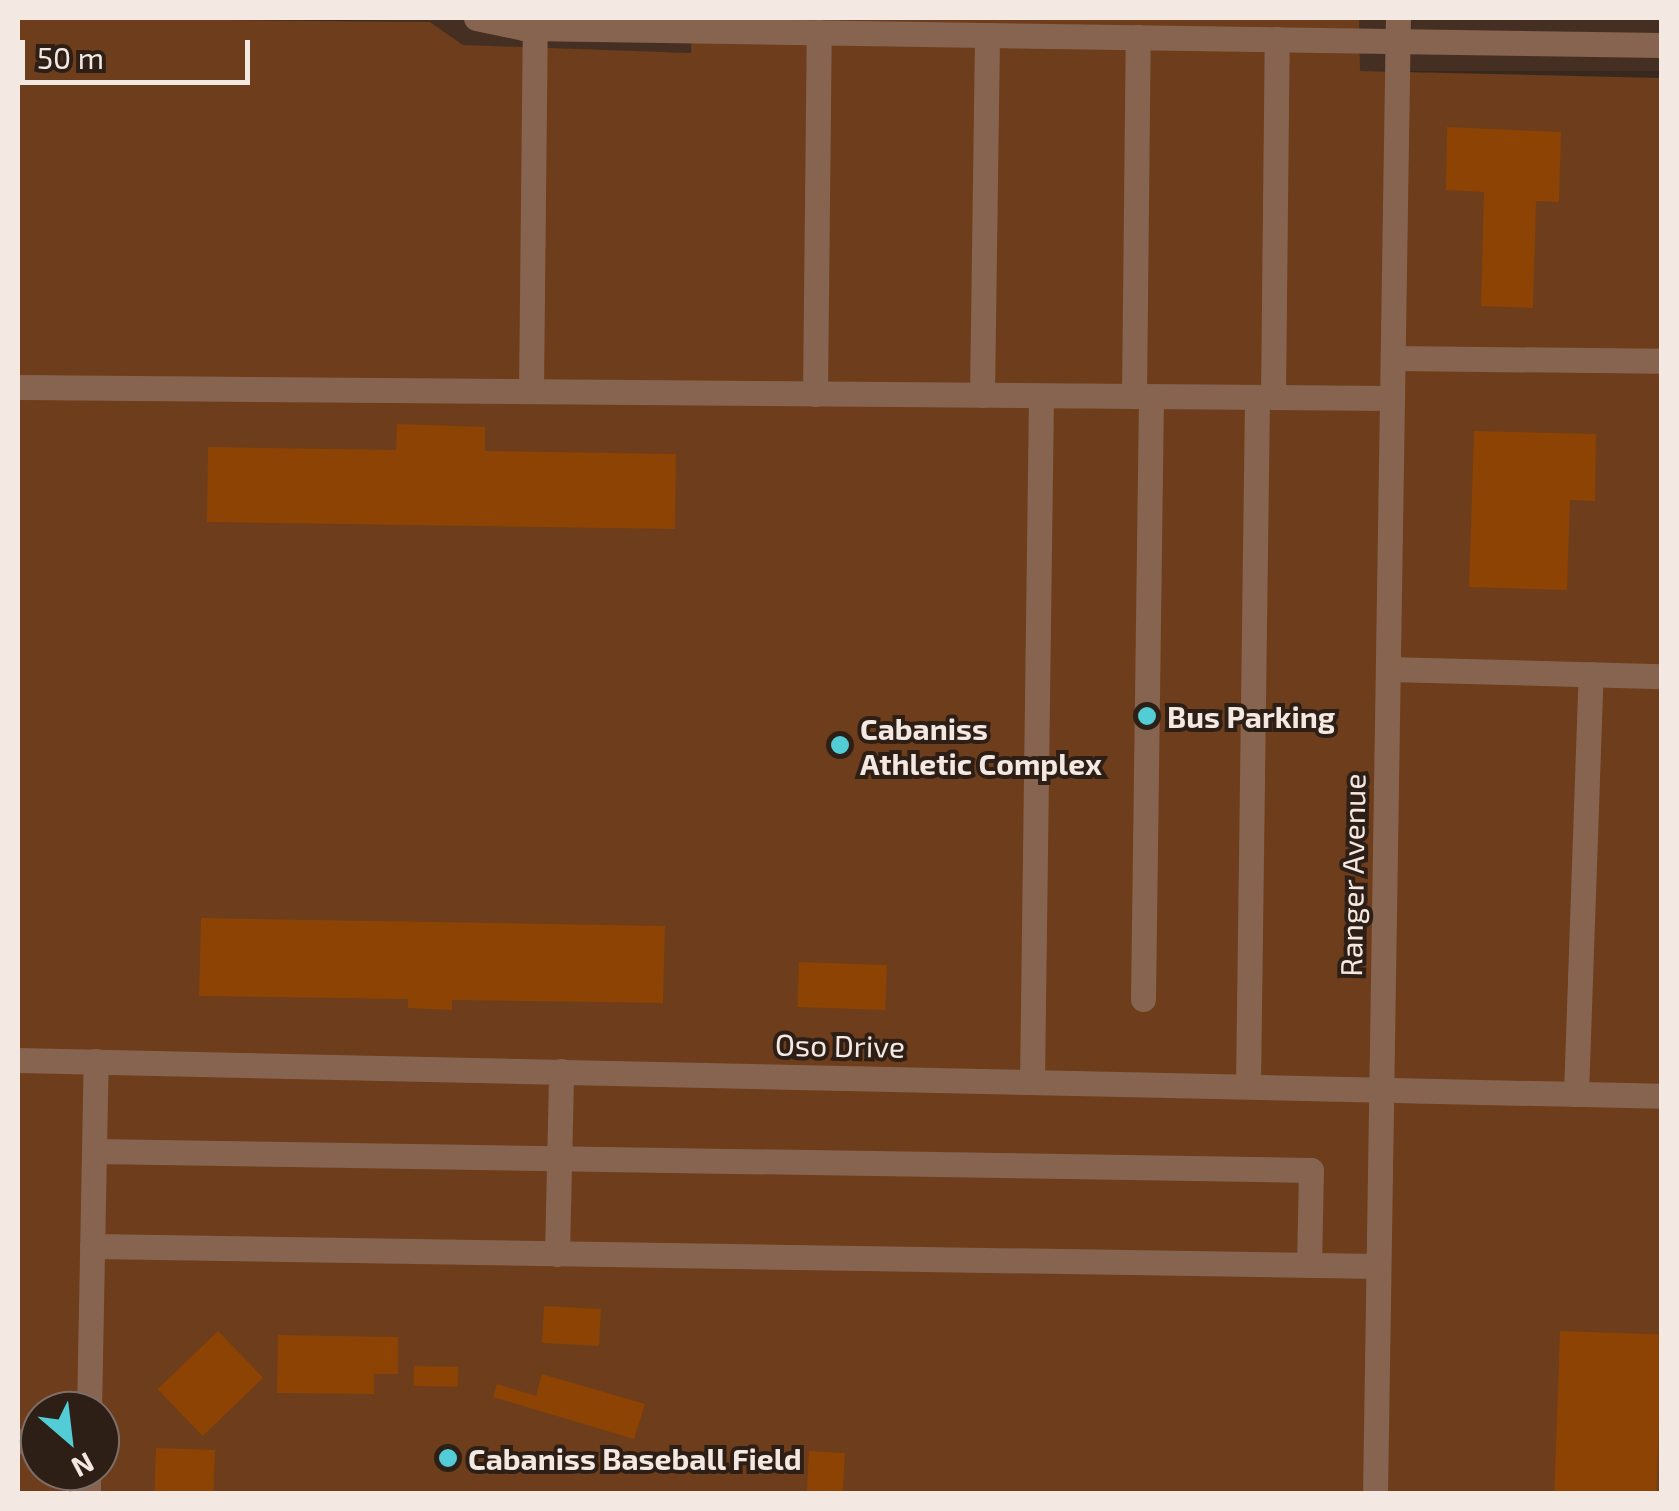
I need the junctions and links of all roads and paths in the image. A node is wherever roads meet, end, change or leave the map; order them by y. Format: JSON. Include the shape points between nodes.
{"nodes":[{"id":1,"x":477,"y":18,"type":"edge"},
{"id":2,"x":535,"y":28,"type":"junction"},
{"id":3,"x":1398,"y":29,"type":"edge"},
{"id":4,"x":819,"y":32,"type":"junction"},
{"id":5,"x":987,"y":35,"type":"junction"},
{"id":6,"x":1138,"y":37,"type":"junction"},
{"id":7,"x":1277,"y":39,"type":"junction"},
{"id":8,"x":1662,"y":46,"type":"edge"},
{"id":9,"x":1393,"y":358,"type":"junction"},
{"id":10,"x":1662,"y":361,"type":"edge"},
{"id":11,"x":18,"y":387,"type":"edge"},
{"id":12,"x":530,"y":391,"type":"junction"},
{"id":13,"x":814,"y":394,"type":"junction"},
{"id":14,"x":982,"y":395,"type":"junction"},
{"id":15,"x":1040,"y":396,"type":"junction"},
{"id":16,"x":1142,"y":396,"type":"junction"},
{"id":17,"x":1265,"y":397,"type":"junction"},
{"id":18,"x":1392,"y":398,"type":"junction"},
{"id":19,"x":1388,"y":669,"type":"junction"},
{"id":20,"x":1591,"y":674,"type":"junction"},
{"id":21,"x":1662,"y":676,"type":"edge"},
{"id":22,"x":1142,"y":999,"type":"dead end"},
{"id":23,"x":18,"y":1060,"type":"edge"},
{"id":24,"x":96,"y":1062,"type":"junction"},
{"id":25,"x":560,"y":1071,"type":"junction"},
{"id":26,"x":1032,"y":1082,"type":"junction"},
{"id":27,"x":1248,"y":1086,"type":"junction"},
{"id":28,"x":1381,"y":1089,"type":"junction"},
{"id":29,"x":1576,"y":1094,"type":"junction"},
{"id":30,"x":1662,"y":1096,"type":"edge"},
{"id":31,"x":94,"y":1152,"type":"junction"},
{"id":32,"x":559,"y":1158,"type":"junction"},
{"id":33,"x":92,"y":1246,"type":"junction"},
{"id":34,"x":557,"y":1254,"type":"junction"},
{"id":35,"x":1309,"y":1265,"type":"junction"},
{"id":36,"x":1378,"y":1266,"type":"junction"},
{"id":37,"x":89,"y":1391,"type":"edge"},
{"id":38,"x":1375,"y":1494,"type":"edge"}],
"edges":[{"from":1,"to":2,"type":"street"},
{"from":2,"to":4,"type":"street"},
{"from":2,"to":12,"type":"street"},
{"from":3,"to":7,"type":"street"},
{"from":3,"to":8,"type":"street"},
{"from":3,"to":9,"type":"street","name":"Ranger Avenue"},
{"from":4,"to":5,"type":"street"},
{"from":4,"to":13,"type":"street"},
{"from":5,"to":6,"type":"street"},
{"from":5,"to":14,"type":"street"},
{"from":6,"to":7,"type":"street"},
{"from":6,"to":16,"type":"street"},
{"from":7,"to":17,"type":"street"},
{"from":9,"to":10,"type":"street"},
{"from":9,"to":18,"type":"street","name":"Ranger Avenue"},
{"from":11,"to":12,"type":"street"},
{"from":12,"to":13,"type":"street"},
{"from":13,"to":14,"type":"street"},
{"from":14,"to":15,"type":"street"},
{"from":15,"to":16,"type":"street"},
{"from":15,"to":26,"type":"street"},
{"from":16,"to":17,"type":"street"},
{"from":16,"to":22,"type":"street"},
{"from":17,"to":18,"type":"street"},
{"from":17,"to":27,"type":"street"},
{"from":18,"to":19,"type":"street","name":"Ranger Avenue"},
{"from":19,"to":20,"type":"street"},
{"from":19,"to":28,"type":"street","name":"Ranger Avenue"},
{"from":20,"to":21,"type":"street"},
{"from":20,"to":29,"type":"street"},
{"from":23,"to":24,"type":"street","name":"Oso Drive"},
{"from":24,"to":25,"type":"street","name":"Oso Drive"},
{"from":24,"to":31,"type":"street"},
{"from":25,"to":26,"type":"street","name":"Oso Drive"},
{"from":25,"to":32,"type":"street"},
{"from":26,"to":27,"type":"street","name":"Oso Drive"},
{"from":27,"to":28,"type":"street","name":"Oso Drive"},
{"from":28,"to":29,"type":"street","name":"Oso Drive"},
{"from":28,"to":36,"type":"street","name":"Ranger Avenue"},
{"from":29,"to":30,"type":"street","name":"Oso Drive"},
{"from":31,"to":32,"type":"street"},
{"from":31,"to":33,"type":"street"},
{"from":32,"to":34,"type":"street"},
{"from":32,"to":35,"type":"street","via":[[1311,1170]]},
{"from":33,"to":34,"type":"street"},
{"from":33,"to":37,"type":"street"},
{"from":34,"to":35,"type":"street"},
{"from":35,"to":36,"type":"street"},
{"from":36,"to":38,"type":"street","name":"Ranger Avenue"}]}
